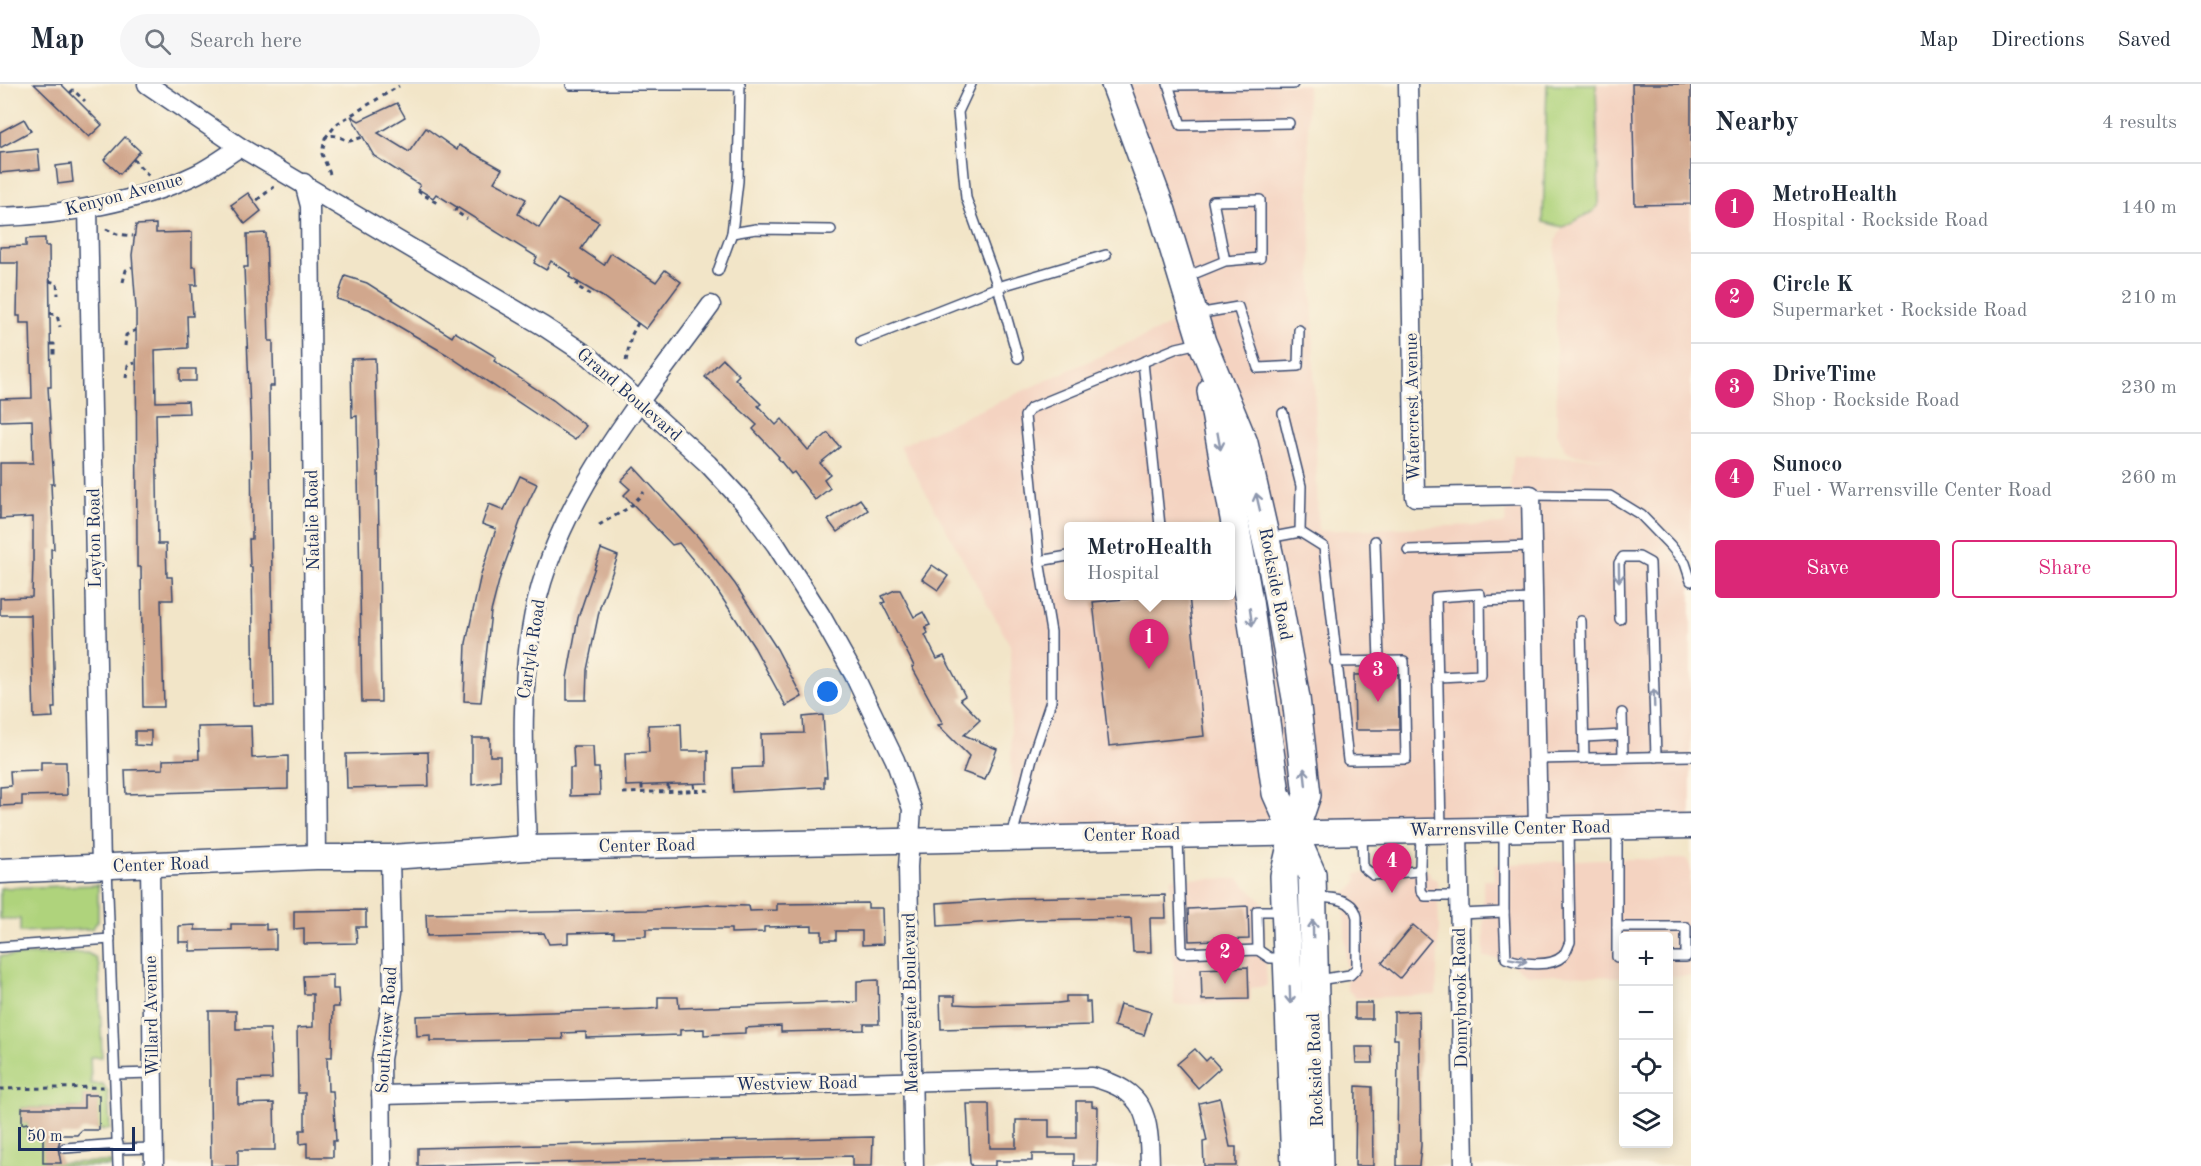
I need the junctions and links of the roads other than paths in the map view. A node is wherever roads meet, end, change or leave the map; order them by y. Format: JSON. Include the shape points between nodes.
{"nodes":[{"id":1,"x":147,"y":84,"type":"edge"},
{"id":2,"x":740,"y":84,"type":"edge"},
{"id":3,"x":971,"y":84,"type":"edge"},
{"id":4,"x":1116,"y":84,"type":"edge"},
{"id":5,"x":1293,"y":84,"type":"edge"},
{"id":6,"x":1408,"y":84,"type":"edge"},
{"id":7,"x":571,"y":85,"type":"edge"},
{"id":8,"x":1169,"y":85,"type":"edge"},
{"id":9,"x":1289,"y":123,"type":"dead end"},
{"id":10,"x":240,"y":147,"type":"junction"},
{"id":11,"x":304,"y":183,"type":"junction"},
{"id":12,"x":88,"y":208,"type":"junction"},
{"id":13,"x":0,"y":217,"type":"edge"},
{"id":14,"x":831,"y":230,"type":"dead end"},
{"id":15,"x":732,"y":233,"type":"junction"},
{"id":16,"x":1106,"y":255,"type":"dead end"},
{"id":17,"x":1225,"y":261,"type":"junction"},
{"id":18,"x":718,"y":271,"type":"dead end"},
{"id":19,"x":1183,"y":278,"type":"junction"},
{"id":20,"x":998,"y":287,"type":"junction"},
{"id":21,"x":711,"y":306,"type":"dead end"},
{"id":22,"x":1194,"y":314,"type":"junction"},
{"id":23,"x":1299,"y":330,"type":"dead end"},
{"id":24,"x":861,"y":341,"type":"dead end"},
{"id":25,"x":1202,"y":342,"type":"junction"},
{"id":26,"x":1018,"y":358,"type":"dead end"},
{"id":27,"x":1143,"y":362,"type":"junction"},
{"id":28,"x":640,"y":403,"type":"junction"},
{"id":29,"x":1283,"y":413,"type":"dead end"},
{"id":30,"x":1531,"y":495,"type":"junction"},
{"id":31,"x":1160,"y":522,"type":"edge"},
{"id":32,"x":1235,"y":522,"type":"edge"},
{"id":33,"x":1235,"y":524,"type":"edge"},
{"id":34,"x":1300,"y":532,"type":"junction"},
{"id":35,"x":1266,"y":539,"type":"junction"},
{"id":36,"x":1375,"y":541,"type":"dead end"},
{"id":37,"x":1532,"y":546,"type":"junction"},
{"id":38,"x":1408,"y":550,"type":"dead end"},
{"id":39,"x":1064,"y":557,"type":"edge"},
{"id":40,"x":1040,"y":561,"type":"junction"},
{"id":41,"x":1691,"y":581,"type":"edge"},
{"id":42,"x":1532,"y":599,"type":"junction"},
{"id":43,"x":1480,"y":601,"type":"junction"},
{"id":44,"x":1620,"y":620,"type":"dead end"},
{"id":45,"x":1581,"y":621,"type":"dead end"},
{"id":46,"x":1379,"y":661,"type":"junction"},
{"id":47,"x":1335,"y":663,"type":"junction"},
{"id":48,"x":1438,"y":677,"type":"junction"},
{"id":49,"x":1622,"y":713,"type":"dead end"},
{"id":50,"x":1622,"y":735,"type":"junction"},
{"id":51,"x":1584,"y":737,"type":"junction"},
{"id":52,"x":1691,"y":756,"type":"edge"},
{"id":53,"x":1623,"y":757,"type":"junction"},
{"id":54,"x":1656,"y":757,"type":"junction"},
{"id":55,"x":1584,"y":758,"type":"junction"},
{"id":56,"x":1535,"y":759,"type":"junction"},
{"id":57,"x":1691,"y":826,"type":"edge"},
{"id":58,"x":1617,"y":827,"type":"junction"},
{"id":59,"x":1538,"y":828,"type":"junction"},
{"id":60,"x":1568,"y":828,"type":"junction"},
{"id":61,"x":1504,"y":829,"type":"junction"},
{"id":62,"x":1440,"y":830,"type":"junction"},
{"id":63,"x":1362,"y":832,"type":"junction"},
{"id":64,"x":1294,"y":833,"type":"junction"},
{"id":65,"x":1178,"y":835,"type":"junction"},
{"id":66,"x":1012,"y":837,"type":"junction"},
{"id":67,"x":912,"y":840,"type":"junction"},
{"id":68,"x":527,"y":848,"type":"junction"},
{"id":69,"x":316,"y":857,"type":"junction"},
{"id":70,"x":390,"y":857,"type":"junction"},
{"id":71,"x":150,"y":866,"type":"junction"},
{"id":72,"x":104,"y":867,"type":"junction"},
{"id":73,"x":1420,"y":867,"type":"junction"},
{"id":74,"x":0,"y":871,"type":"edge"},
{"id":75,"x":1312,"y":897,"type":"junction"},
{"id":76,"x":1460,"y":905,"type":"junction"},
{"id":77,"x":1286,"y":910,"type":"junction"},
{"id":78,"x":1504,"y":912,"type":"junction"},
{"id":79,"x":1617,"y":927,"type":"junction"},
{"id":80,"x":1688,"y":927,"type":"edge"},
{"id":81,"x":110,"y":939,"type":"junction"},
{"id":82,"x":0,"y":947,"type":"edge"},
{"id":83,"x":1258,"y":950,"type":"junction"},
{"id":84,"x":1619,"y":957,"type":"edge"},
{"id":85,"x":1673,"y":957,"type":"edge"},
{"id":86,"x":1288,"y":959,"type":"junction"},
{"id":87,"x":1313,"y":980,"type":"junction"},
{"id":88,"x":153,"y":1073,"type":"junction"},
{"id":89,"x":115,"y":1074,"type":"junction"},
{"id":90,"x":912,"y":1081,"type":"junction"},
{"id":91,"x":381,"y":1095,"type":"junction"},
{"id":92,"x":118,"y":1147,"type":"junction"},
{"id":93,"x":65,"y":1148,"type":"dead end"},
{"id":94,"x":154,"y":1148,"type":"junction"},
{"id":95,"x":118,"y":1166,"type":"edge"},
{"id":96,"x":154,"y":1166,"type":"edge"},
{"id":97,"x":382,"y":1166,"type":"edge"},
{"id":98,"x":914,"y":1166,"type":"edge"},
{"id":99,"x":1150,"y":1166,"type":"edge"},
{"id":100,"x":1295,"y":1166,"type":"edge"},
{"id":101,"x":1319,"y":1166,"type":"edge"},
{"id":102,"x":1464,"y":1166,"type":"edge"}],
"edges":[{"from":1,"to":10,"type":"street","name":"Grand Boulevard"},
{"from":2,"to":7,"type":"lane"},
{"from":2,"to":15,"type":"lane","via":[[738,181]]},
{"from":3,"to":20,"type":"lane","via":[[958,112],[966,198]]},
{"from":4,"to":19,"type":"main road","name":"Rockside Road"},
{"from":5,"to":8,"type":"lane"},
{"from":6,"to":30,"type":"street","name":"Watercrest Avenue","via":[[1415,497]]},
{"from":8,"to":9,"type":"lane","via":[[1181,125]]},
{"from":10,"to":11,"type":"street","name":"Grand Boulevard"},
{"from":10,"to":12,"type":"street","name":"Kenyon Avenue","via":[[200,172]]},
{"from":11,"to":28,"type":"street","name":"Grand Boulevard","via":[[571,344]]},
{"from":11,"to":69,"type":"street","name":"Natalie Road","via":[[310,206]]},
{"from":12,"to":13,"type":"street","name":"Kenyon Avenue"},
{"from":12,"to":72,"type":"street","name":"Leyton Road"},
{"from":14,"to":15,"type":"lane","via":[[756,229]]},
{"from":15,"to":18,"type":"lane"},
{"from":16,"to":20,"type":"lane"},
{"from":17,"to":17,"type":"lane","via":[[1260,258],[1260,200],[1213,201]]},
{"from":17,"to":19,"type":"lane"},
{"from":19,"to":22,"type":"main road","name":"Rockside Road"},
{"from":20,"to":24,"type":"lane"},
{"from":20,"to":26,"type":"lane"},
{"from":21,"to":28,"type":"street","name":"Carlyle Road"},
{"from":22,"to":23,"type":"lane","via":[[1238,306],[1258,368],[1299,366]]},
{"from":22,"to":25,"type":"main road","name":"Rockside Road"},
{"from":25,"to":27,"type":"lane"},
{"from":25,"to":32,"type":"main road","name":"Rockside Road","one_way":true},
{"from":35,"to":25,"type":"main road","name":"Rockside Road","one_way":true,"via":[[1244,443]]},
{"from":27,"to":31,"type":"lane"},
{"from":27,"to":40,"type":"lane","via":[[1030,408],[1025,416]]},
{"from":28,"to":67,"type":"street","name":"Grand Boulevard","via":[[708,464],[746,505],[820,614],[853,673],[903,780],[912,808]]},
{"from":28,"to":68,"type":"street","name":"Carlyle Road","via":[[589,480],[559,540],[531,628],[522,708]]},
{"from":29,"to":34,"type":"lane","via":[[1301,486]]},
{"from":30,"to":37,"type":"street"},
{"from":30,"to":41,"type":"lane","via":[[1610,496],[1641,515],[1670,545],[1685,563]]},
{"from":33,"to":64,"type":"main road","name":"Rockside Road","one_way":true,"via":[[1276,793]]},
{"from":34,"to":35,"type":"lane"},
{"from":34,"to":47,"type":"lane","via":[[1324,546]]},
{"from":64,"to":35,"type":"main road","name":"Rockside Road","one_way":true,"via":[[1307,795],[1296,698]]},
{"from":36,"to":46,"type":"lane"},
{"from":37,"to":38,"type":"lane"},
{"from":37,"to":42,"type":"street"},
{"from":39,"to":40,"type":"lane"},
{"from":40,"to":66,"type":"lane","via":[[1051,632],[1051,701]]},
{"from":42,"to":43,"type":"lane"},
{"from":42,"to":56,"type":"street"},
{"from":43,"to":48,"type":"lane","via":[[1481,675]]},
{"from":43,"to":48,"type":"lane","via":[[1480,594],[1436,597]]},
{"from":54,"to":44,"type":"lane","one_way":true,"via":[[1650,563],[1639,556],[1623,557],[1618,563]]},
{"from":45,"to":51,"type":"lane"},
{"from":46,"to":47,"type":"lane"},
{"from":46,"to":47,"type":"lane","via":[[1404,661],[1406,759],[1348,760]]},
{"from":48,"to":62,"type":"lane"},
{"from":49,"to":50,"type":"lane"},
{"from":50,"to":51,"type":"lane"},
{"from":50,"to":53,"type":"lane"},
{"from":51,"to":55,"type":"lane"},
{"from":52,"to":54,"type":"lane"},
{"from":53,"to":54,"type":"lane"},
{"from":53,"to":55,"type":"lane"},
{"from":55,"to":56,"type":"lane"},
{"from":56,"to":59,"type":"street"},
{"from":57,"to":58,"type":"main road","name":"Warrensville Center Road"},
{"from":58,"to":60,"type":"main road","name":"Warrensville Center Road"},
{"from":58,"to":79,"type":"lane"},
{"from":59,"to":60,"type":"main road","name":"Warrensville Center Road"},
{"from":59,"to":61,"type":"main road","name":"Warrensville Center Road"},
{"from":78,"to":60,"type":"lane","one_way":true,"via":[[1506,958],[1550,962],[1563,956],[1570,942]]},
{"from":61,"to":62,"type":"main road","name":"Warrensville Center Road"},
{"from":61,"to":78,"type":"lane"},
{"from":62,"to":63,"type":"main road","name":"Warrensville Center Road"},
{"from":62,"to":73,"type":"lane"},
{"from":62,"to":76,"type":"street","name":"Donnybrook Road"},
{"from":63,"to":64,"type":"main road","name":"Warrensville Center Road"},
{"from":63,"to":73,"type":"lane","via":[[1366,872],[1402,873]]},
{"from":64,"to":65,"type":"main road","name":"Center Road"},
{"from":64,"to":75,"type":"main road","name":"Rockside Road","via":[[1312,874]]},
{"from":64,"to":77,"type":"main road","name":"Rockside Road","via":[[1284,876]]},
{"from":65,"to":66,"type":"main road","name":"Center Road"},
{"from":65,"to":83,"type":"lane","via":[[1182,953]]},
{"from":66,"to":67,"type":"main road","name":"Center Road"},
{"from":67,"to":68,"type":"main road","name":"Center Road"},
{"from":67,"to":90,"type":"street","name":"Meadowgate Boulevard"},
{"from":68,"to":70,"type":"main road","name":"Center Road"},
{"from":69,"to":70,"type":"main road","name":"Center Road"},
{"from":69,"to":71,"type":"main road","name":"Center Road"},
{"from":70,"to":91,"type":"street","name":"Southview Road","via":[[393,992],[382,1051]]},
{"from":71,"to":72,"type":"main road","name":"Center Road"},
{"from":71,"to":88,"type":"street","name":"Willard Avenue"},
{"from":72,"to":74,"type":"main road","name":"Center Road"},
{"from":72,"to":81,"type":"lane"},
{"from":73,"to":76,"type":"lane","via":[[1421,891],[1425,896]]},
{"from":87,"to":75,"type":"main road","name":"Rockside Road","one_way":true},
{"from":75,"to":87,"type":"lane","via":[[1352,905],[1357,917],[1357,968],[1350,975]]},
{"from":76,"to":78,"type":"lane"},
{"from":76,"to":102,"type":"street","name":"Donnybrook Road"},
{"from":77,"to":83,"type":"lane","via":[[1257,911]]},
{"from":77,"to":86,"type":"main road","name":"Rockside Road"},
{"from":79,"to":80,"type":"lane"},
{"from":79,"to":84,"type":"lane"},
{"from":80,"to":85,"type":"lane","via":[[1686,957]]},
{"from":81,"to":82,"type":"lane"},
{"from":81,"to":89,"type":"lane"},
{"from":83,"to":86,"type":"lane","via":[[1270,958]]},
{"from":86,"to":100,"type":"main road","name":"Rockside Road","one_way":true},
{"from":87,"to":101,"type":"main road","name":"Rockside Road"},
{"from":88,"to":89,"type":"lane"},
{"from":88,"to":94,"type":"street","name":"Willard Avenue"},
{"from":89,"to":92,"type":"lane"},
{"from":90,"to":91,"type":"street","name":"Westview Road"},
{"from":90,"to":98,"type":"street","name":"Meadowgate Boulevard"},
{"from":90,"to":99,"type":"street","name":"Westview Road","via":[[1092,1077],[1115,1083],[1132,1094],[1144,1113]]},
{"from":91,"to":97,"type":"street","name":"Southview Road"},
{"from":92,"to":93,"type":"lane"},
{"from":92,"to":94,"type":"lane"},
{"from":92,"to":95,"type":"lane"},
{"from":94,"to":96,"type":"street","name":"Willard Avenue"}]}
